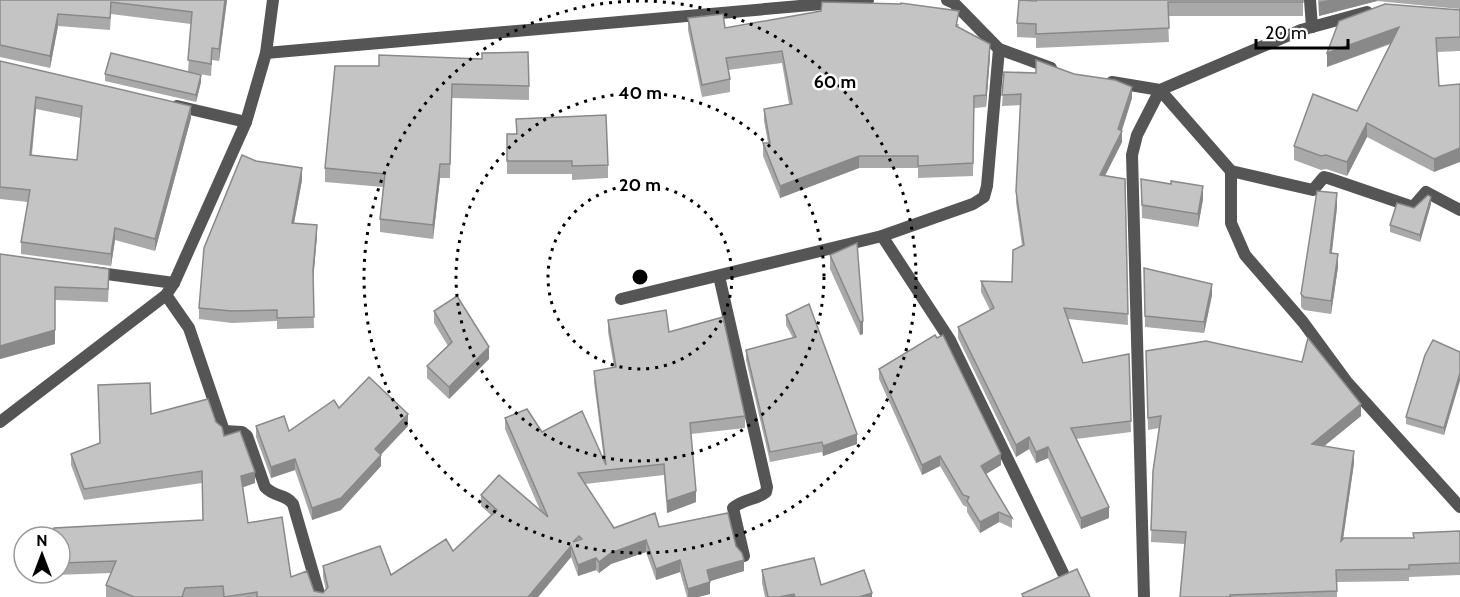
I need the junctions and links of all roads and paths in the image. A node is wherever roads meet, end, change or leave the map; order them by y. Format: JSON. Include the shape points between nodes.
{"nodes":[{"id":1,"x":273,"y":0,"type":"edge"},
{"id":2,"x":868,"y":0,"type":"edge"},
{"id":3,"x":947,"y":0,"type":"edge"},
{"id":4,"x":1310,"y":0,"type":"edge"},
{"id":5,"x":1377,"y":9,"type":"edge"},
{"id":6,"x":1312,"y":27,"type":"junction"},
{"id":7,"x":999,"y":49,"type":"junction"},
{"id":8,"x":266,"y":53,"type":"junction"},
{"id":9,"x":1066,"y":73,"type":"edge"},
{"id":10,"x":1101,"y":81,"type":"edge"},
{"id":11,"x":1160,"y":90,"type":"junction"},
{"id":12,"x":168,"y":104,"type":"edge"},
{"id":13,"x":246,"y":122,"type":"junction"},
{"id":14,"x":1231,"y":171,"type":"junction"},
{"id":15,"x":1460,"y":210,"type":"edge"},
{"id":16,"x":882,"y":236,"type":"junction"},
{"id":17,"x":81,"y":270,"type":"edge"},
{"id":18,"x":719,"y":276,"type":"junction"},
{"id":19,"x":174,"y":283,"type":"junction"},
{"id":20,"x":166,"y":296,"type":"junction"},
{"id":21,"x":621,"y":299,"type":"dead end"},
{"id":22,"x":0,"y":422,"type":"edge"},
{"id":23,"x":1460,"y":507,"type":"edge"},
{"id":24,"x":744,"y":556,"type":"edge"},
{"id":25,"x":1063,"y":573,"type":"edge"},
{"id":26,"x":320,"y":597,"type":"edge"},
{"id":27,"x":1144,"y":597,"type":"edge"}],
"edges":[{"from":1,"to":8,"type":"street"},
{"from":2,"to":8,"type":"street"},
{"from":3,"to":7,"type":"street"},
{"from":4,"to":6,"type":"street"},
{"from":5,"to":6,"type":"street"},
{"from":6,"to":11,"type":"street"},
{"from":7,"to":9,"type":"street"},
{"from":7,"to":16,"type":"street","via":[[984,197]]},
{"from":8,"to":13,"type":"street"},
{"from":10,"to":11,"type":"street"},
{"from":11,"to":14,"type":"street"},
{"from":11,"to":27,"type":"street","via":[[1137,135],[1132,154]]},
{"from":12,"to":13,"type":"street"},
{"from":13,"to":19,"type":"street"},
{"from":14,"to":15,"type":"street","via":[[1313,190],[1324,177],[1413,207],[1426,192]]},
{"from":14,"to":23,"type":"street","via":[[1232,223],[1245,255],[1303,322],[1347,382]]},
{"from":16,"to":18,"type":"street"},
{"from":16,"to":25,"type":"street","via":[[950,340]]},
{"from":17,"to":19,"type":"street"},
{"from":18,"to":21,"type":"street"},
{"from":18,"to":24,"type":"street","via":[[767,486],[762,495],[733,508]]},
{"from":19,"to":20,"type":"street"},
{"from":20,"to":22,"type":"street"},
{"from":20,"to":26,"type":"street","via":[[189,328],[224,431],[247,436],[265,487],[270,494],[293,504]]}]}
